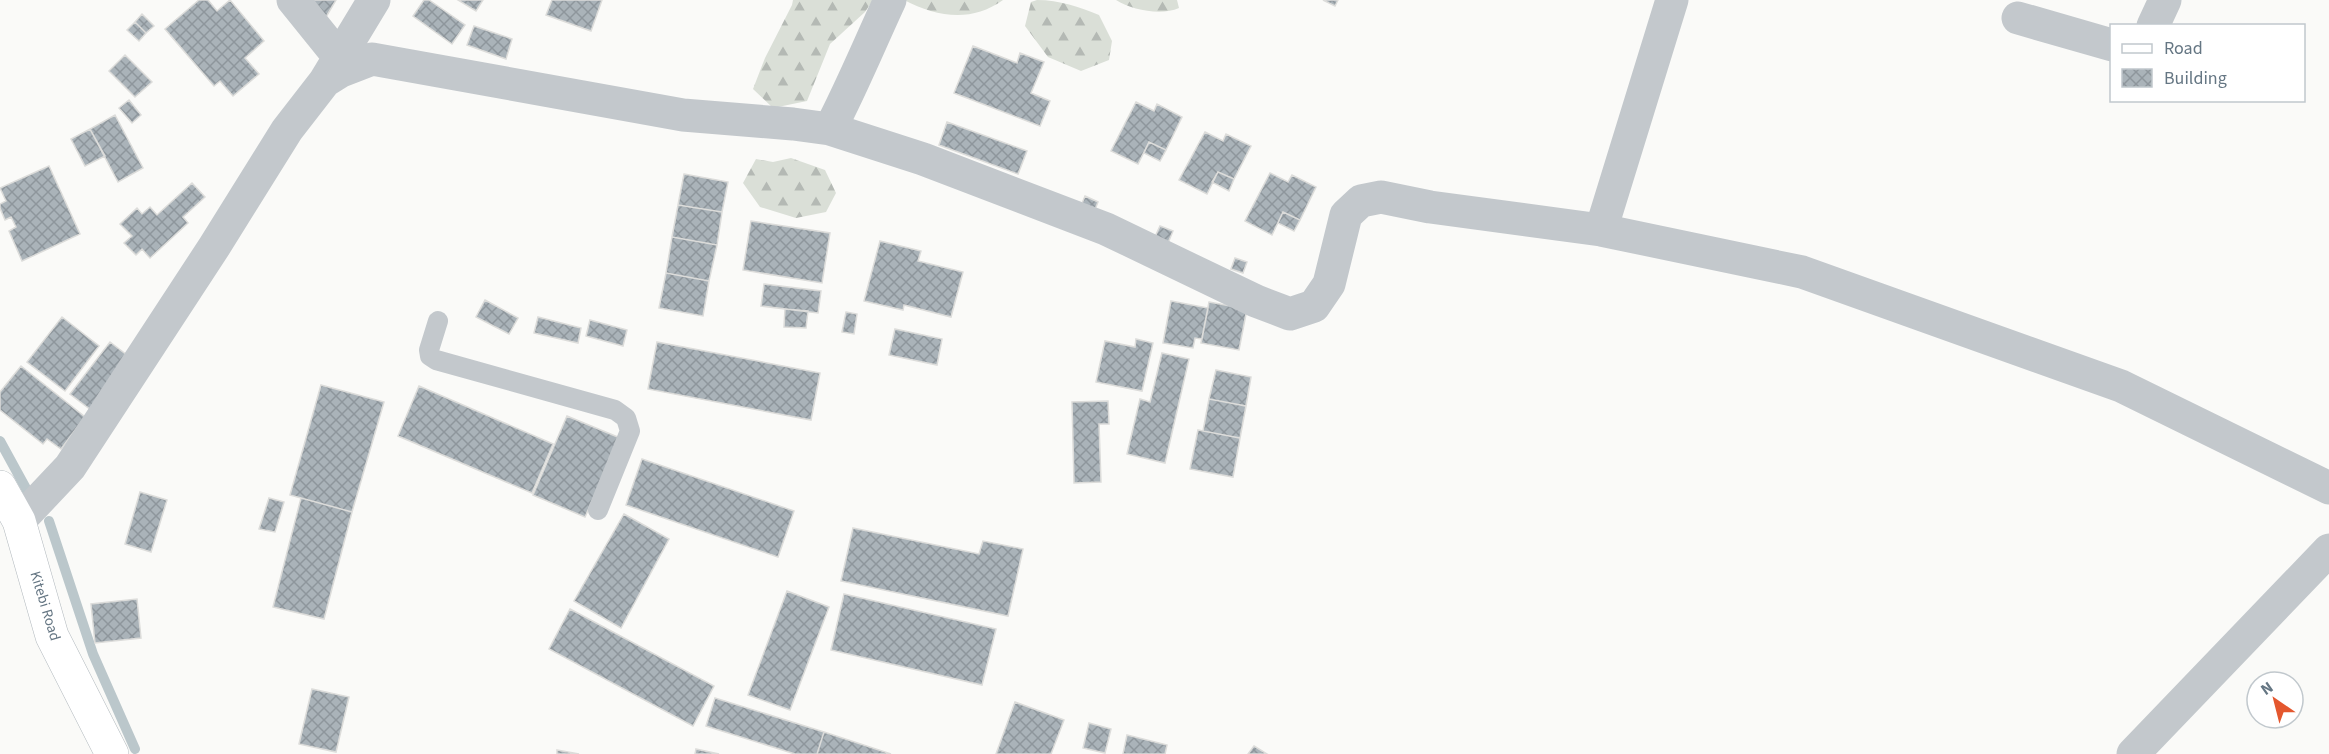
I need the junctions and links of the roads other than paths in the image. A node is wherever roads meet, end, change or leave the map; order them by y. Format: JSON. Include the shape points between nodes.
{"nodes":[{"id":1,"x":292,"y":0,"type":"edge"},
{"id":2,"x":374,"y":0,"type":"edge"},
{"id":3,"x":890,"y":0,"type":"edge"},
{"id":4,"x":1672,"y":0,"type":"edge"},
{"id":5,"x":2165,"y":0,"type":"edge"},
{"id":6,"x":2018,"y":18,"type":"dead end"},
{"id":7,"x":2154,"y":24,"type":"edge"},
{"id":8,"x":2110,"y":44,"type":"edge"},
{"id":9,"x":332,"y":69,"type":"junction"},
{"id":10,"x":830,"y":129,"type":"junction"},
{"id":11,"x":1601,"y":230,"type":"junction"},
{"id":12,"x":438,"y":321,"type":"dead end"},
{"id":13,"x":0,"y":487,"type":"edge"},
{"id":14,"x":2329,"y":488,"type":"edge"},
{"id":15,"x":598,"y":510,"type":"dead end"},
{"id":16,"x":19,"y":521,"type":"junction"},
{"id":17,"x":2329,"y":550,"type":"edge"},
{"id":18,"x":112,"y":754,"type":"edge"},
{"id":19,"x":2133,"y":754,"type":"edge"}],
"edges":[{"from":1,"to":9,"type":"street"},
{"from":2,"to":9,"type":"street"},
{"from":3,"to":10,"type":"street"},
{"from":4,"to":11,"type":"street"},
{"from":5,"to":7,"type":"street"},
{"from":6,"to":8,"type":"street"},
{"from":9,"to":10,"type":"street","via":[[341,70],[372,59],[683,115]]},
{"from":9,"to":16,"type":"street","via":[[287,130],[70,467]]},
{"from":10,"to":11,"type":"street","via":[[923,159],[1106,229],[1256,302],[1290,314],[1314,306],[1329,284],[1346,215],[1361,201],[1381,197]]},
{"from":11,"to":14,"type":"street","via":[[1802,272],[2073,368],[2121,386]]},
{"from":12,"to":15,"type":"lane","via":[[429,350],[436,360],[615,410],[626,418],[630,431]]},
{"from":13,"to":16,"type":"main road","name":"Kitebi Road"},
{"from":16,"to":18,"type":"main road","name":"Kitebi Road","via":[[52,636]]},
{"from":17,"to":19,"type":"street"}]}
